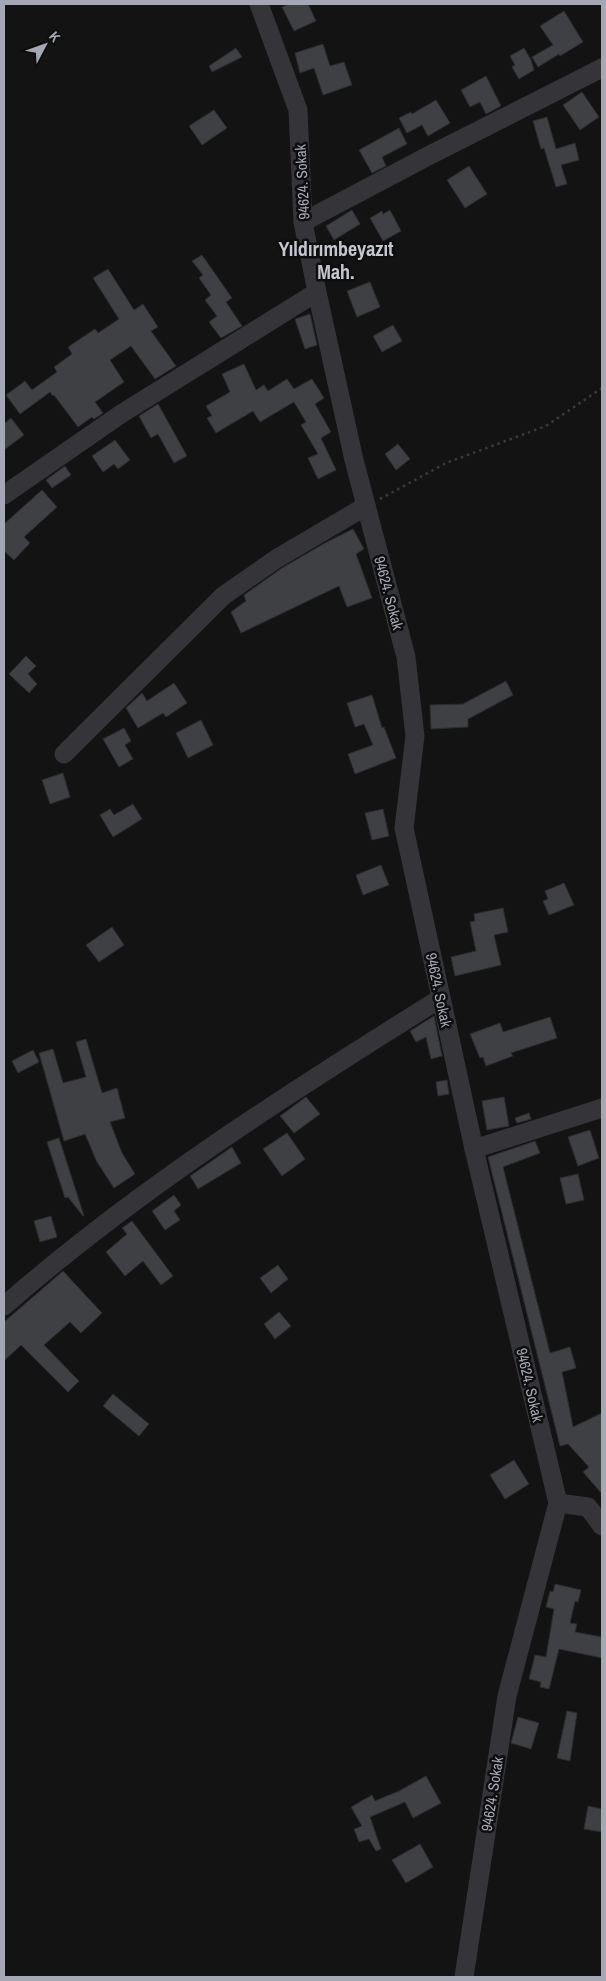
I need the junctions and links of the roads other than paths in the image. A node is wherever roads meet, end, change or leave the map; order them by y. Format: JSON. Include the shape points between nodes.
{"nodes":[{"id":1,"x":261,"y":5,"type":"edge"},
{"id":2,"x":602,"y":68,"type":"edge"},
{"id":3,"x":303,"y":222,"type":"junction"},
{"id":4,"x":317,"y":292,"type":"junction"},
{"id":5,"x":4,"y":495,"type":"edge"},
{"id":6,"x":366,"y":506,"type":"junction"},
{"id":7,"x":64,"y":754,"type":"dead end"},
{"id":8,"x":441,"y":998,"type":"junction"},
{"id":9,"x":602,"y":1108,"type":"edge"},
{"id":10,"x":474,"y":1150,"type":"junction"},
{"id":11,"x":4,"y":1306,"type":"edge"},
{"id":12,"x":558,"y":1503,"type":"junction"},
{"id":13,"x":602,"y":1526,"type":"edge"},
{"id":14,"x":464,"y":1977,"type":"edge"}],
"edges":[{"from":1,"to":3,"type":"street","name":"94624. Sokak","via":[[298,110]]},
{"from":2,"to":3,"type":"street"},
{"from":3,"to":4,"type":"street","name":"94624. Sokak"},
{"from":4,"to":5,"type":"street","via":[[121,414]]},
{"from":4,"to":6,"type":"street","name":"94624. Sokak"},
{"from":6,"to":7,"type":"street","via":[[223,596]]},
{"from":6,"to":8,"type":"street","name":"94624. Sokak","via":[[406,656],[415,736],[404,828]]},
{"from":8,"to":10,"type":"street","name":"94624. Sokak"},
{"from":8,"to":11,"type":"street","via":[[194,1157],[55,1262]]},
{"from":9,"to":10,"type":"street"},
{"from":10,"to":12,"type":"street","name":"94624. Sokak"},
{"from":12,"to":13,"type":"street","via":[[588,1507]]},
{"from":12,"to":14,"type":"street","name":"94624. Sokak","via":[[507,1696]]}]}
